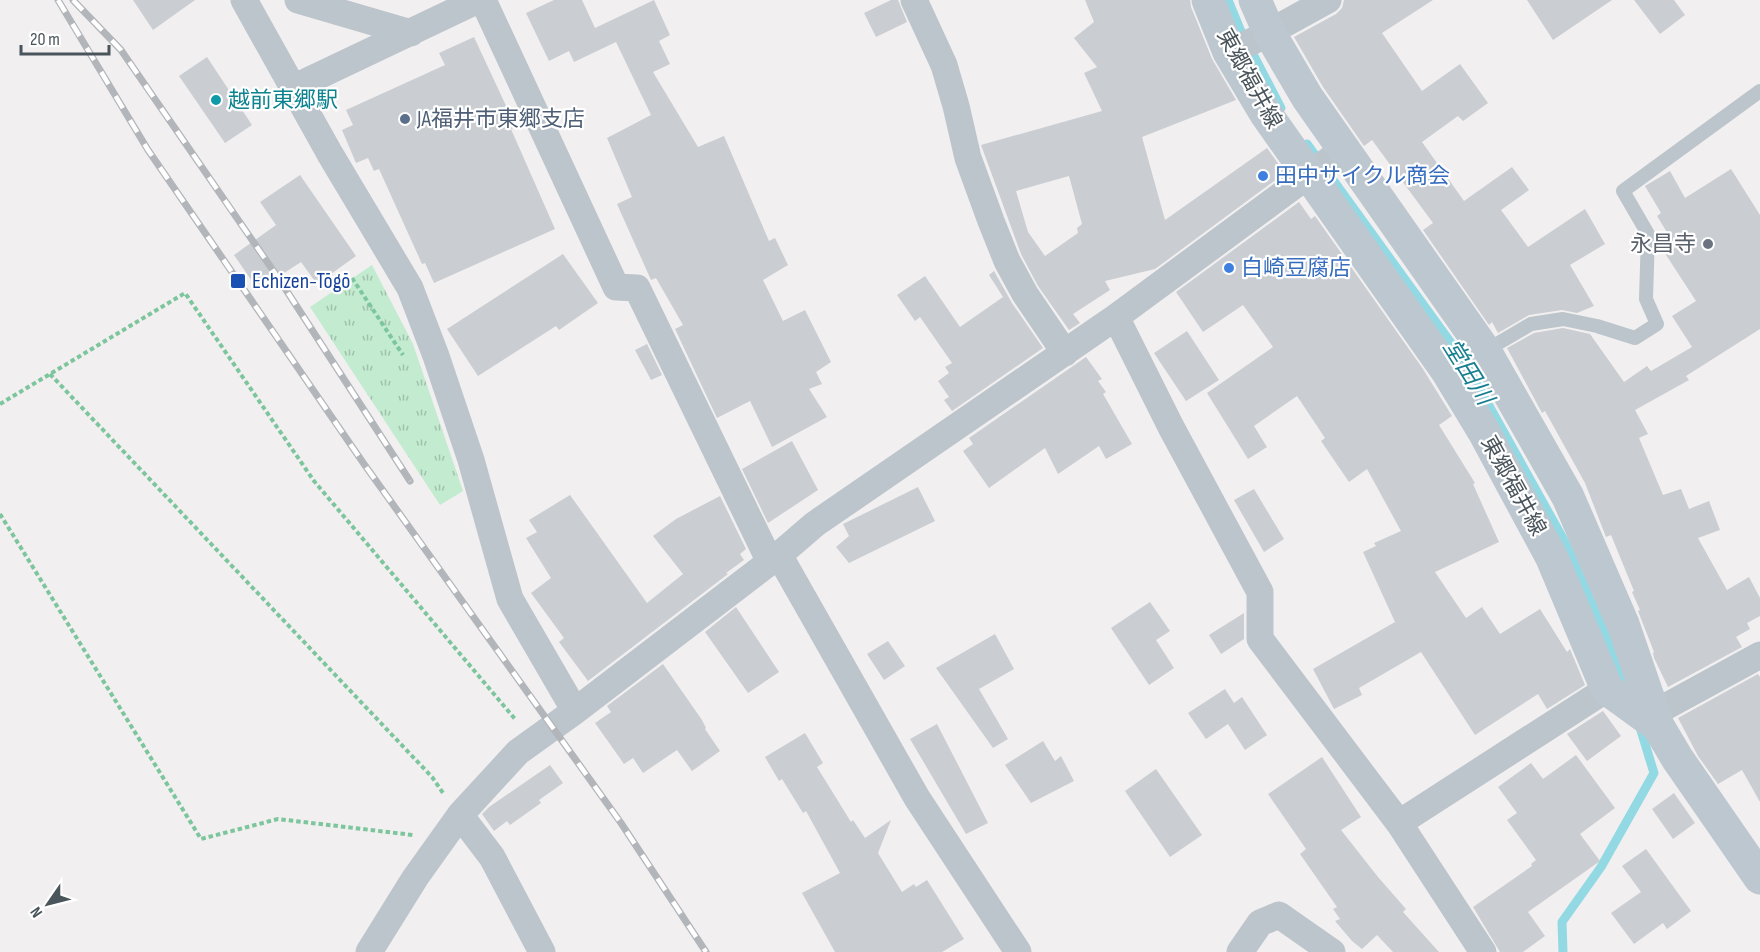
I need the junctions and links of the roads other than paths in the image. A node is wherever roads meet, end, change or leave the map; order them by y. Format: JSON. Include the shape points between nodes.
{"nodes":[{"id":1,"x":244,"y":0,"type":"edge"},
{"id":2,"x":298,"y":0,"type":"edge"},
{"id":3,"x":478,"y":0,"type":"edge"},
{"id":4,"x":483,"y":0,"type":"edge"},
{"id":5,"x":914,"y":0,"type":"edge"},
{"id":6,"x":1208,"y":0,"type":"edge"},
{"id":7,"x":1255,"y":0,"type":"edge"},
{"id":8,"x":1329,"y":0,"type":"edge"},
{"id":9,"x":1269,"y":32,"type":"junction"},
{"id":10,"x":411,"y":33,"type":"junction"},
{"id":11,"x":1229,"y":52,"type":"junction"},
{"id":12,"x":292,"y":88,"type":"junction"},
{"id":13,"x":1760,"y":91,"type":"edge"},
{"id":14,"x":1344,"y":149,"type":"junction"},
{"id":15,"x":1307,"y":174,"type":"junction"},
{"id":16,"x":1116,"y":317,"type":"junction"},
{"id":17,"x":1485,"y":351,"type":"junction"},
{"id":18,"x":1065,"y":353,"type":"junction"},
{"id":19,"x":774,"y":558,"type":"junction"},
{"id":20,"x":1760,"y":655,"type":"edge"},
{"id":21,"x":1615,"y":695,"type":"junction"},
{"id":22,"x":575,"y":711,"type":"junction"},
{"id":23,"x":1656,"y":720,"type":"junction"},
{"id":24,"x":460,"y":815,"type":"junction"},
{"id":25,"x":1399,"y":823,"type":"junction"},
{"id":26,"x":1760,"y":878,"type":"edge"},
{"id":27,"x":369,"y":952,"type":"edge"},
{"id":28,"x":542,"y":952,"type":"edge"},
{"id":29,"x":1018,"y":952,"type":"edge"},
{"id":30,"x":1240,"y":952,"type":"edge"},
{"id":31,"x":1332,"y":952,"type":"edge"},
{"id":32,"x":1483,"y":952,"type":"edge"}],
"edges":[{"from":1,"to":12,"type":"street"},
{"from":2,"to":10,"type":"street"},
{"from":3,"to":10,"type":"street"},
{"from":4,"to":19,"type":"street","via":[[616,287],[637,288]]},
{"from":5,"to":18,"type":"street","via":[[944,65],[968,158],[1007,261]]},
{"from":6,"to":11,"type":"main road","name":"東郷福井線"},
{"from":7,"to":9,"type":"main road","name":"東郷福井線"},
{"from":8,"to":9,"type":"street"},
{"from":9,"to":11,"type":"street"},
{"from":9,"to":14,"type":"main road","name":"東郷福井線","via":[[1307,97]]},
{"from":10,"to":12,"type":"street"},
{"from":11,"to":15,"type":"main road","name":"東郷福井線"},
{"from":12,"to":22,"type":"street","via":[[410,288],[471,460],[510,599]]},
{"from":13,"to":17,"type":"lane","via":[[1623,191],[1648,234],[1646,299],[1657,324],[1635,338],[1563,320],[1531,324]]},
{"from":14,"to":15,"type":"street"},
{"from":14,"to":17,"type":"main road","name":"東郷福井線"},
{"from":15,"to":16,"type":"street"},
{"from":15,"to":21,"type":"main road","name":"東郷福井線","via":[[1447,371],[1484,432],[1552,558]]},
{"from":16,"to":18,"type":"street"},
{"from":16,"to":25,"type":"street","via":[[1260,592],[1260,639]]},
{"from":17,"to":23,"type":"main road","name":"東郷福井線","via":[[1568,497],[1623,624]]},
{"from":18,"to":19,"type":"street","via":[[815,524]]},
{"from":19,"to":22,"type":"street"},
{"from":19,"to":29,"type":"street","via":[[917,798]]},
{"from":20,"to":23,"type":"street"},
{"from":21,"to":23,"type":"main road","name":"東郷福井線"},
{"from":21,"to":25,"type":"street"},
{"from":22,"to":24,"type":"street","via":[[518,752]]},
{"from":23,"to":26,"type":"main road","name":"東郷福井線","via":[[1677,758]]},
{"from":24,"to":27,"type":"street"},
{"from":24,"to":28,"type":"street","via":[[492,857]]},
{"from":25,"to":32,"type":"street"},
{"from":30,"to":31,"type":"street","via":[[1260,923],[1280,915]]}]}
